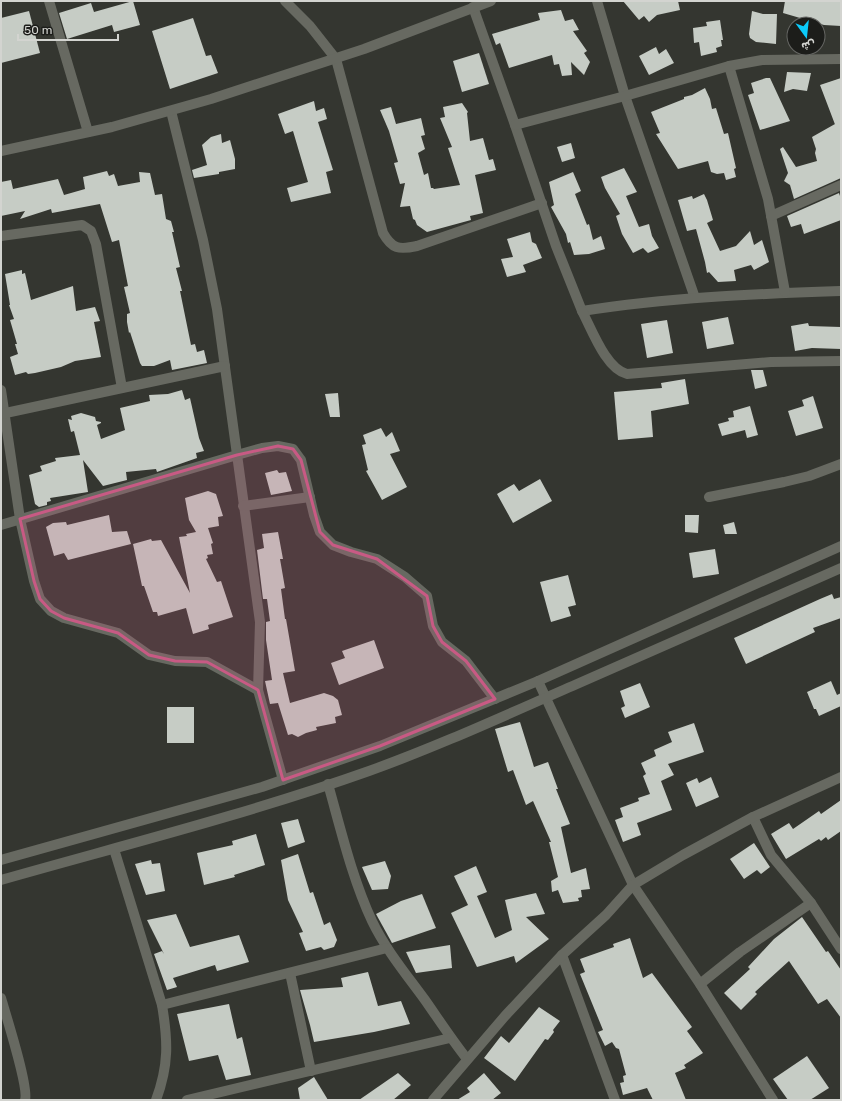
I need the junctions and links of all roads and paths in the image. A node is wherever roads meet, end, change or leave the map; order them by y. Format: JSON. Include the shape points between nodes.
{"nodes":[{"id":1,"x":48,"y":1,"type":"edge"},
{"id":2,"x":285,"y":1,"type":"edge"},
{"id":3,"x":491,"y":1,"type":"edge"},
{"id":4,"x":597,"y":1,"type":"edge"},
{"id":5,"x":473,"y":7,"type":"junction"},
{"id":6,"x":336,"y":59,"type":"junction"},
{"id":7,"x":841,"y":59,"type":"edge"},
{"id":8,"x":729,"y":66,"type":"junction"},
{"id":9,"x":625,"y":96,"type":"junction"},
{"id":10,"x":171,"y":111,"type":"junction"},
{"id":11,"x":515,"y":125,"type":"junction"},
{"id":12,"x":88,"y":132,"type":"junction"},
{"id":13,"x":1,"y":151,"type":"edge"},
{"id":14,"x":841,"y":185,"type":"edge"},
{"id":15,"x":542,"y":203,"type":"junction"},
{"id":16,"x":771,"y":216,"type":"junction"},
{"id":17,"x":1,"y":236,"type":"edge"},
{"id":18,"x":841,"y":291,"type":"edge"},
{"id":19,"x":785,"y":292,"type":"junction"},
{"id":20,"x":695,"y":298,"type":"junction"},
{"id":21,"x":582,"y":312,"type":"junction"},
{"id":22,"x":841,"y":360,"type":"edge"},
{"id":23,"x":225,"y":366,"type":"junction"},
{"id":24,"x":122,"y":388,"type":"junction"},
{"id":25,"x":1,"y":390,"type":"edge"},
{"id":26,"x":3,"y":413,"type":"edge"},
{"id":27,"x":237,"y":455,"type":"junction"},
{"id":28,"x":841,"y":464,"type":"edge"},
{"id":29,"x":310,"y":497,"type":"junction"},
{"id":30,"x":709,"y":497,"type":"dead end"},
{"id":31,"x":244,"y":506,"type":"junction"},
{"id":32,"x":20,"y":520,"type":"junction"},
{"id":33,"x":1,"y":525,"type":"edge"},
{"id":34,"x":841,"y":546,"type":"edge"},
{"id":35,"x":841,"y":568,"type":"edge"},
{"id":36,"x":538,"y":681,"type":"junction"},
{"id":37,"x":258,"y":690,"type":"junction"},
{"id":38,"x":546,"y":697,"type":"junction"},
{"id":39,"x":495,"y":699,"type":"junction"},
{"id":40,"x":841,"y":777,"type":"edge"},
{"id":41,"x":283,"y":780,"type":"junction"},
{"id":42,"x":328,"y":784,"type":"junction"},
{"id":43,"x":753,"y":818,"type":"junction"},
{"id":44,"x":114,"y":849,"type":"junction"},
{"id":45,"x":1,"y":860,"type":"edge"},
{"id":46,"x":1,"y":880,"type":"edge"},
{"id":47,"x":633,"y":885,"type":"junction"},
{"id":48,"x":811,"y":903,"type":"junction"},
{"id":49,"x":387,"y":948,"type":"junction"},
{"id":50,"x":841,"y":949,"type":"edge"},
{"id":51,"x":562,"y":954,"type":"junction"},
{"id":52,"x":290,"y":973,"type":"junction"},
{"id":53,"x":700,"y":984,"type":"junction"},
{"id":54,"x":1,"y":998,"type":"edge"},
{"id":55,"x":162,"y":1005,"type":"junction"},
{"id":56,"x":450,"y":1038,"type":"junction"},
{"id":57,"x":467,"y":1060,"type":"junction"},
{"id":58,"x":311,"y":1070,"type":"junction"},
{"id":59,"x":24,"y":1100,"type":"edge"},
{"id":60,"x":156,"y":1100,"type":"edge"},
{"id":61,"x":187,"y":1100,"type":"edge"},
{"id":62,"x":432,"y":1100,"type":"edge"},
{"id":63,"x":616,"y":1100,"type":"edge"},
{"id":64,"x":773,"y":1100,"type":"edge"}],
"edges":[{"from":1,"to":12,"type":"street"},
{"from":2,"to":6,"type":"street","via":[[310,26]]},
{"from":3,"to":5,"type":"street"},
{"from":4,"to":9,"type":"street"},
{"from":5,"to":6,"type":"street"},
{"from":5,"to":11,"type":"street"},
{"from":6,"to":10,"type":"street"},
{"from":6,"to":15,"type":"street","via":[[383,233],[389,244],[407,248],[417,246]]},
{"from":7,"to":8,"type":"street","via":[[768,59]]},
{"from":8,"to":9,"type":"street"},
{"from":8,"to":16,"type":"street","via":[[758,162]]},
{"from":9,"to":11,"type":"street"},
{"from":9,"to":20,"type":"street"},
{"from":10,"to":12,"type":"street"},
{"from":10,"to":23,"type":"street","via":[[208,263]]},
{"from":11,"to":15,"type":"street"},
{"from":12,"to":13,"type":"street"},
{"from":14,"to":16,"type":"street"},
{"from":15,"to":21,"type":"street"},
{"from":16,"to":19,"type":"street"},
{"from":17,"to":24,"type":"street","via":[[82,225],[91,231],[96,244]]},
{"from":18,"to":19,"type":"street"},
{"from":19,"to":20,"type":"street"},
{"from":20,"to":21,"type":"street","via":[[614,306]]},
{"from":21,"to":22,"type":"street","via":[[606,358],[621,373],[770,362]]},
{"from":23,"to":24,"type":"street"},
{"from":23,"to":27,"type":"street"},
{"from":24,"to":26,"type":"street"},
{"from":25,"to":26,"type":"street"},
{"from":26,"to":32,"type":"street"},
{"from":27,"to":29,"type":"street","via":[[278,446],[293,449],[301,460]]},
{"from":27,"to":31,"type":"street"},
{"from":27,"to":32,"type":"street"},
{"from":28,"to":30,"type":"street","via":[[791,481]]},
{"from":29,"to":31,"type":"street"},
{"from":29,"to":39,"type":"street","via":[[320,532],[333,545],[377,559],[405,577],[427,596],[433,626],[442,642],[466,661]]},
{"from":31,"to":37,"type":"street","via":[[260,622]]},
{"from":32,"to":33,"type":"street"},
{"from":32,"to":37,"type":"street","via":[[34,582],[40,599],[51,611],[64,618],[118,633],[149,654],[175,661],[207,662]]},
{"from":34,"to":36,"type":"street"},
{"from":35,"to":38,"type":"street"},
{"from":36,"to":38,"type":"street"},
{"from":36,"to":39,"type":"street"},
{"from":37,"to":41,"type":"street"},
{"from":38,"to":42,"type":"street","via":[[421,751]]},
{"from":38,"to":47,"type":"street"},
{"from":39,"to":41,"type":"street","via":[[380,746]]},
{"from":40,"to":43,"type":"street"},
{"from":41,"to":45,"type":"street"},
{"from":42,"to":44,"type":"street"},
{"from":42,"to":49,"type":"street","via":[[361,893],[372,921]]},
{"from":43,"to":47,"type":"street"},
{"from":43,"to":48,"type":"street","via":[[771,855]]},
{"from":44,"to":46,"type":"street"},
{"from":44,"to":55,"type":"street"},
{"from":47,"to":51,"type":"street","via":[[606,915]]},
{"from":47,"to":53,"type":"street"},
{"from":48,"to":50,"type":"street"},
{"from":48,"to":53,"type":"street","via":[[740,952]]},
{"from":49,"to":52,"type":"street"},
{"from":49,"to":56,"type":"street"},
{"from":51,"to":57,"type":"street"},
{"from":51,"to":63,"type":"street"},
{"from":52,"to":55,"type":"street"},
{"from":52,"to":58,"type":"street"},
{"from":53,"to":64,"type":"street"},
{"from":54,"to":59,"type":"street","via":[[24,1081]]},
{"from":55,"to":60,"type":"street","via":[[167,1052]]},
{"from":56,"to":57,"type":"street"},
{"from":56,"to":58,"type":"street"},
{"from":57,"to":62,"type":"street"},
{"from":58,"to":61,"type":"street"}]}
